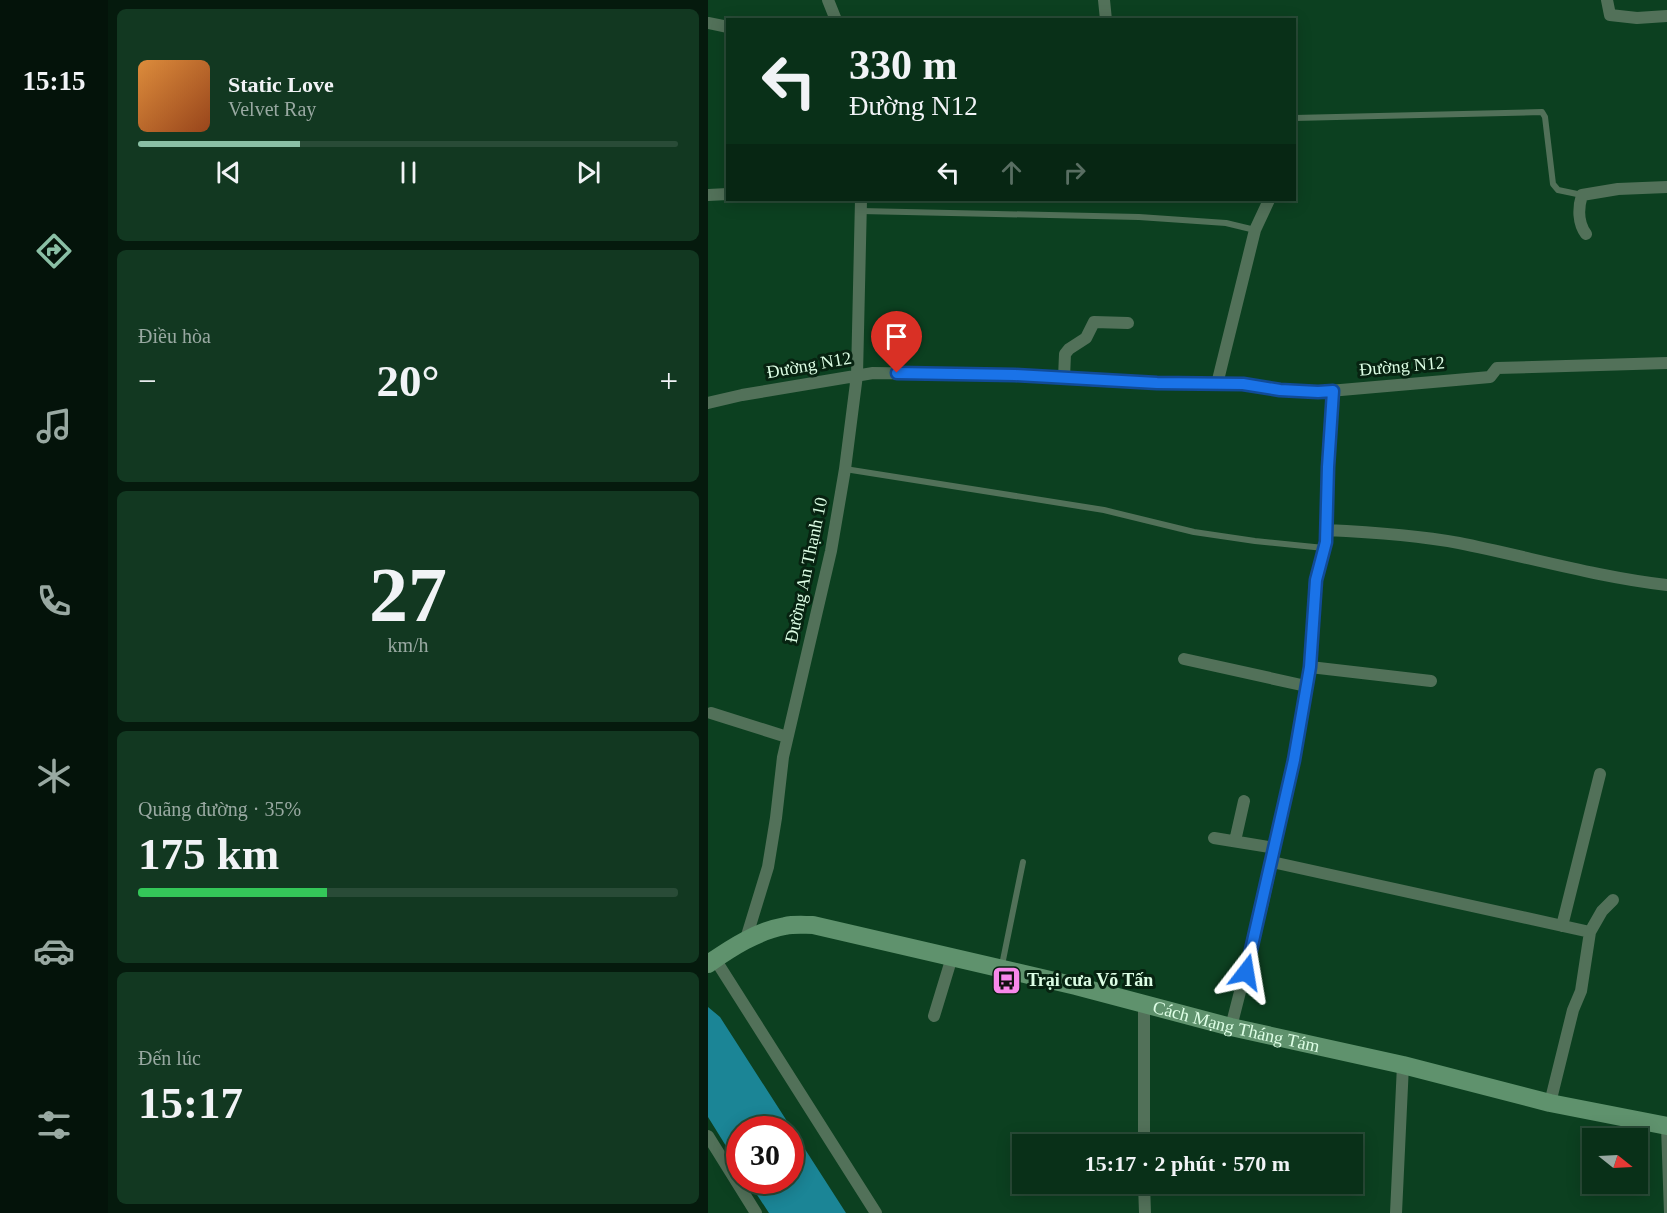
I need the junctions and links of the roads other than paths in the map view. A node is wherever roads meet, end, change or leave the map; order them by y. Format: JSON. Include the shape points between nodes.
{"nodes":[{"id":1,"x":828,"y":0,"type":"edge"},
{"id":2,"x":1104,"y":0,"type":"edge"},
{"id":3,"x":1607,"y":0,"type":"edge"},
{"id":4,"x":1667,"y":16,"type":"edge"},
{"id":5,"x":835,"y":18,"type":"edge"},
{"id":6,"x":1106,"y":18,"type":"edge"},
{"id":7,"x":708,"y":23,"type":"edge"},
{"id":8,"x":726,"y":27,"type":"edge"},
{"id":9,"x":1296,"y":118,"type":"edge"},
{"id":10,"x":1667,"y":187,"type":"edge"},
{"id":11,"x":726,"y":194,"type":"edge"},
{"id":12,"x":708,"y":195,"type":"edge"},
{"id":13,"x":1582,"y":195,"type":"junction"},
{"id":14,"x":1269,"y":201,"type":"edge"},
{"id":15,"x":861,"y":205,"type":"edge"},
{"id":16,"x":1255,"y":230,"type":"junction"},
{"id":17,"x":1586,"y":234,"type":"dead end"},
{"id":18,"x":1128,"y":322,"type":"dead end"},
{"id":19,"x":1667,"y":363,"type":"edge"},
{"id":20,"x":857,"y":375,"type":"junction"},
{"id":21,"x":1064,"y":378,"type":"junction"},
{"id":22,"x":1217,"y":384,"type":"junction"},
{"id":23,"x":1333,"y":391,"type":"junction"},
{"id":24,"x":708,"y":403,"type":"edge"},
{"id":25,"x":845,"y":469,"type":"junction"},
{"id":26,"x":1326,"y":530,"type":"junction"},
{"id":27,"x":1324,"y":548,"type":"junction"},
{"id":28,"x":1667,"y":585,"type":"edge"},
{"id":29,"x":1184,"y":659,"type":"dead end"},
{"id":30,"x":1310,"y":667,"type":"junction"},
{"id":31,"x":1431,"y":681,"type":"dead end"},
{"id":32,"x":1306,"y":686,"type":"junction"},
{"id":33,"x":711,"y":713,"type":"dead end"},
{"id":34,"x":787,"y":737,"type":"junction"},
{"id":35,"x":1600,"y":774,"type":"dead end"},
{"id":36,"x":1244,"y":801,"type":"dead end"},
{"id":37,"x":1214,"y":838,"type":"dead end"},
{"id":38,"x":1235,"y":842,"type":"junction"},
{"id":39,"x":1275,"y":848,"type":"junction"},
{"id":40,"x":1023,"y":862,"type":"dead end"},
{"id":41,"x":1272,"y":862,"type":"junction"},
{"id":42,"x":1613,"y":900,"type":"dead end"},
{"id":43,"x":1562,"y":926,"type":"junction"},
{"id":44,"x":1590,"y":932,"type":"junction"},
{"id":45,"x":745,"y":942,"type":"junction"},
{"id":46,"x":952,"y":957,"type":"junction"},
{"id":47,"x":712,"y":961,"type":"edge"},
{"id":48,"x":1002,"y":969,"type":"junction"},
{"id":49,"x":1144,"y":1003,"type":"junction"},
{"id":50,"x":934,"y":1016,"type":"dead end"},
{"id":51,"x":1231,"y":1027,"type":"junction"},
{"id":52,"x":1403,"y":1065,"type":"junction"},
{"id":53,"x":1550,"y":1102,"type":"junction"},
{"id":54,"x":1665,"y":1126,"type":"edge"},
{"id":55,"x":1144,"y":1134,"type":"edge"},
{"id":56,"x":708,"y":1136,"type":"edge"},
{"id":57,"x":1144,"y":1194,"type":"edge"},
{"id":58,"x":756,"y":1213,"type":"edge"},
{"id":59,"x":876,"y":1213,"type":"edge"},
{"id":60,"x":1145,"y":1213,"type":"edge"},
{"id":61,"x":1396,"y":1213,"type":"edge"},
{"id":62,"x":1666,"y":1213,"type":"edge"}],
"edges":[{"from":1,"to":5,"type":"street"},
{"from":2,"to":6,"type":"street"},
{"from":3,"to":4,"type":"street","via":[[1610,15]]},
{"from":7,"to":8,"type":"street"},
{"from":9,"to":13,"type":"lane","via":[[1542,112],[1553,184],[1557,190]]},
{"from":10,"to":13,"type":"street"},
{"from":11,"to":12,"type":"street"},
{"from":13,"to":17,"type":"street","via":[[1578,208]]},
{"from":14,"to":16,"type":"street"},
{"from":15,"to":16,"type":"lane","via":[[1139,217],[1226,223]]},
{"from":15,"to":20,"type":"street","name":"Đường An Thạnh 10"},
{"from":16,"to":22,"type":"street"},
{"from":18,"to":21,"type":"street","via":[[1094,322],[1086,338],[1065,354]]},
{"from":19,"to":23,"type":"street","name":"Đường N12","via":[[1497,368],[1490,377]]},
{"from":20,"to":21,"type":"street","name":"Đường N12"},
{"from":20,"to":24,"type":"street","name":"Đường N12"},
{"from":20,"to":25,"type":"street","name":"Đường An Thạnh 10"},
{"from":21,"to":22,"type":"street","name":"Đường N12"},
{"from":22,"to":23,"type":"street","name":"Đường N12"},
{"from":23,"to":26,"type":"street"},
{"from":25,"to":27,"type":"lane","via":[[1104,510],[1194,532]]},
{"from":25,"to":34,"type":"street","name":"Đường An Thạnh 10","via":[[831,551]]},
{"from":26,"to":27,"type":"street"},
{"from":26,"to":28,"type":"street","via":[[1457,543],[1610,577]]},
{"from":27,"to":30,"type":"street","via":[[1316,580]]},
{"from":29,"to":32,"type":"street"},
{"from":30,"to":31,"type":"street"},
{"from":30,"to":32,"type":"street"},
{"from":32,"to":39,"type":"street"},
{"from":33,"to":34,"type":"street"},
{"from":34,"to":45,"type":"street","name":"Đường An Thạnh 10","via":[[768,867]]},
{"from":35,"to":43,"type":"street"},
{"from":36,"to":38,"type":"street"},
{"from":37,"to":38,"type":"street"},
{"from":38,"to":39,"type":"street"},
{"from":39,"to":41,"type":"street"},
{"from":40,"to":48,"type":"lane"},
{"from":41,"to":43,"type":"street"},
{"from":41,"to":51,"type":"street"},
{"from":42,"to":44,"type":"street"},
{"from":43,"to":44,"type":"street"},
{"from":44,"to":53,"type":"street","via":[[1581,991]]},
{"from":45,"to":46,"type":"main road","name":"Cách Mạng Tháng Tám","via":[[786,926],[813,925]]},
{"from":45,"to":47,"type":"main road","name":"Cách Mạng Tháng Tám"},
{"from":46,"to":48,"type":"main road","name":"Cách Mạng Tháng Tám"},
{"from":46,"to":50,"type":"street"},
{"from":47,"to":59,"type":"street"},
{"from":48,"to":49,"type":"main road","name":"Cách Mạng Tháng Tám"},
{"from":49,"to":51,"type":"main road","name":"Cách Mạng Tháng Tám"},
{"from":49,"to":55,"type":"street"},
{"from":51,"to":52,"type":"main road","name":"Cách Mạng Tháng Tám"},
{"from":52,"to":53,"type":"main road","name":"Cách Mạng Tháng Tám"},
{"from":52,"to":61,"type":"street"},
{"from":53,"to":54,"type":"main road","name":"Cách Mạng Tháng Tám"},
{"from":54,"to":62,"type":"lane"},
{"from":56,"to":58,"type":"street"},
{"from":57,"to":60,"type":"street"}]}
